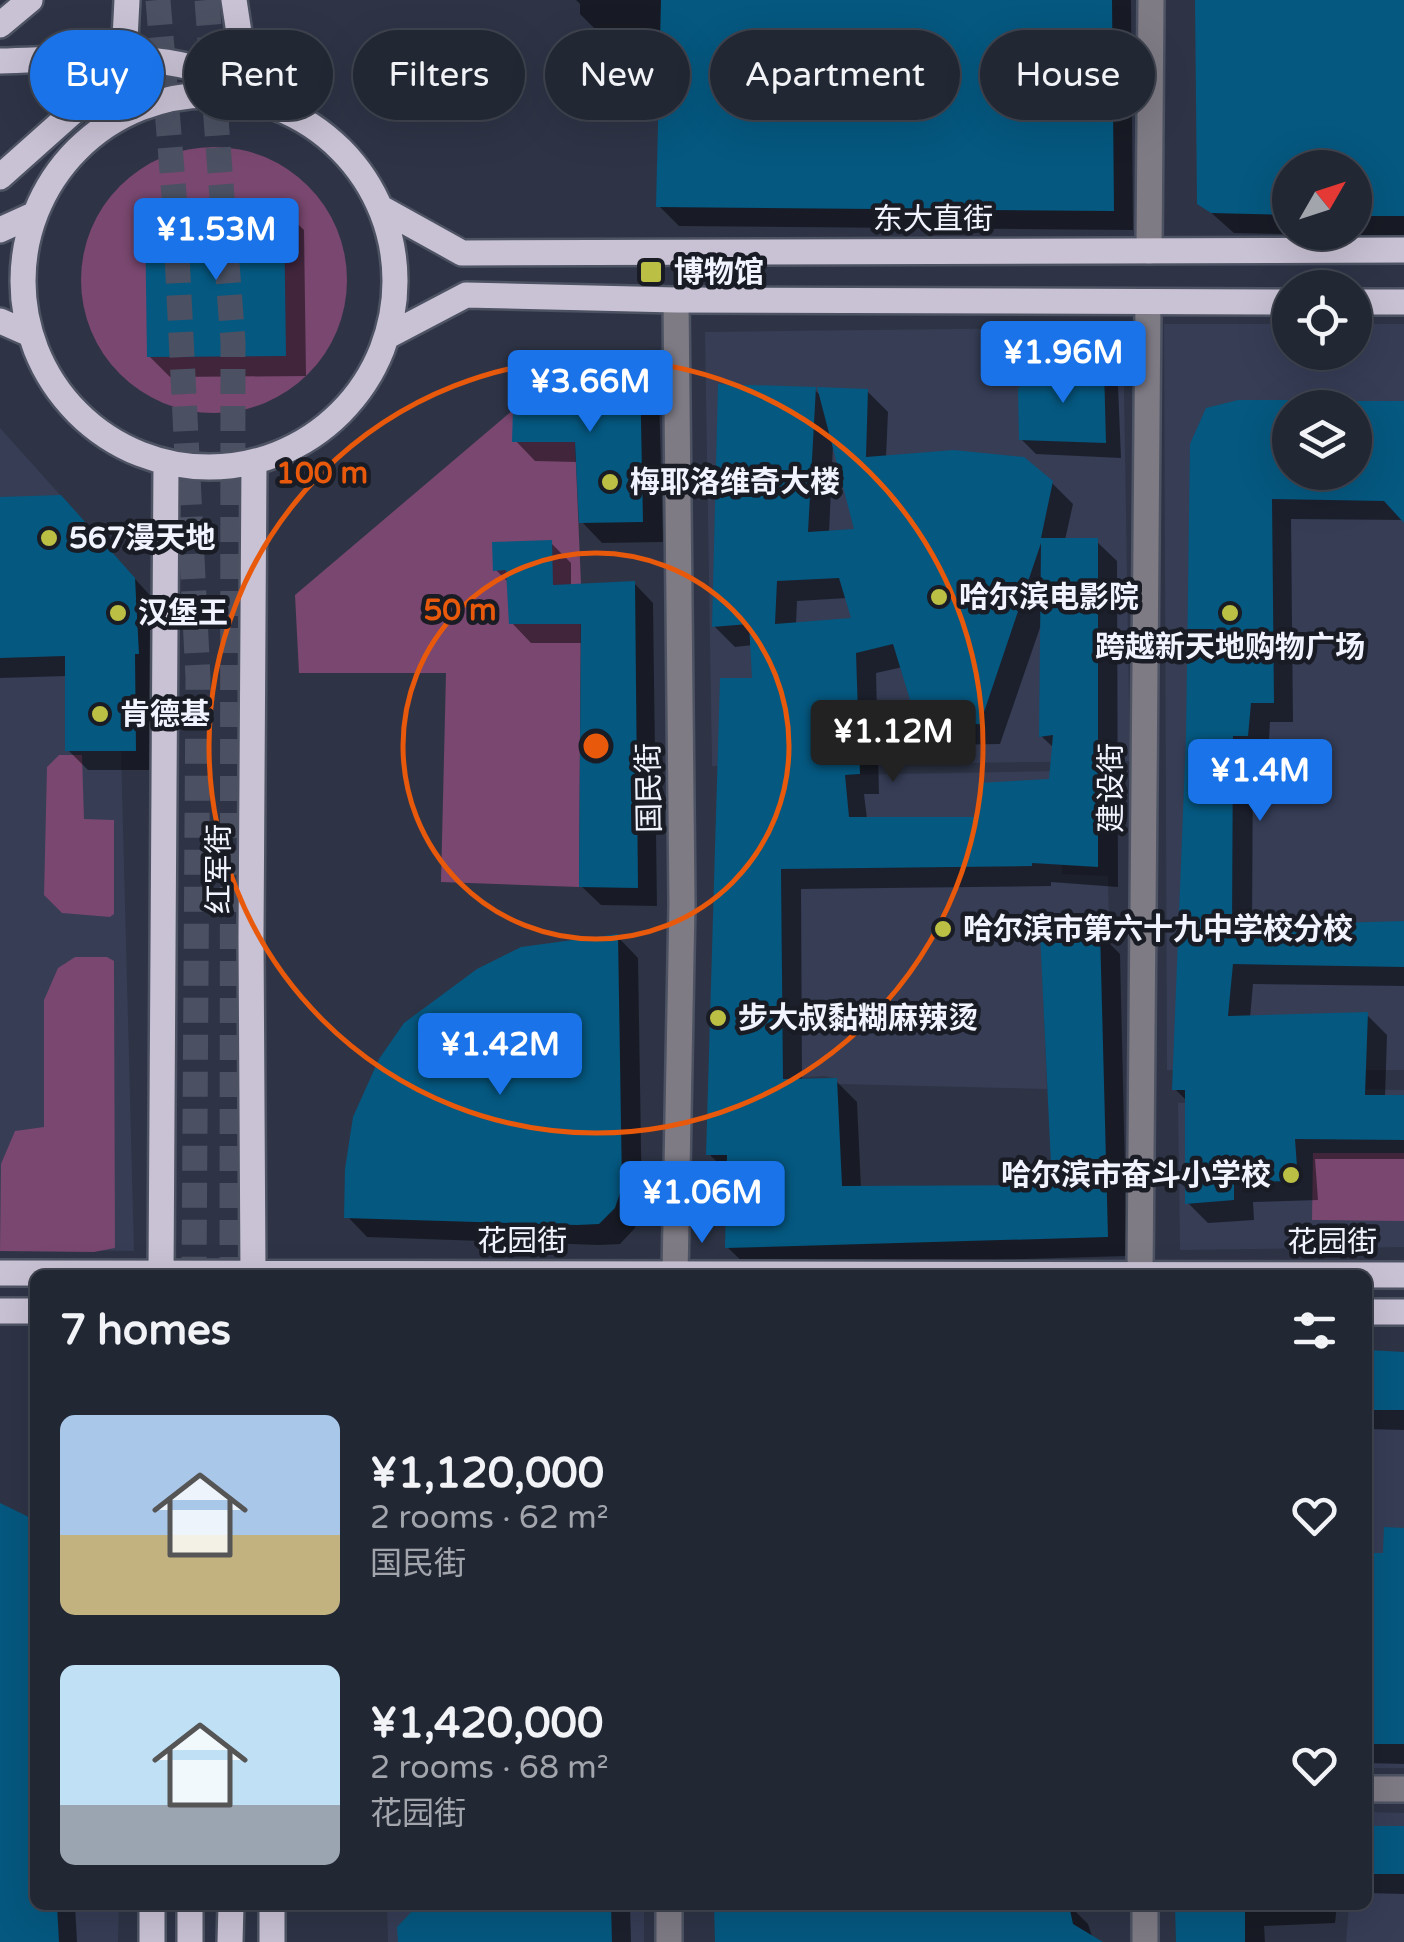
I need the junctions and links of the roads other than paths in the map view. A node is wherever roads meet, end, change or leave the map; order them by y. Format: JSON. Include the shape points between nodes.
{"nodes":[{"id":1,"x":30,"y":0,"type":"edge"},
{"id":2,"x":126,"y":0,"type":"edge"},
{"id":3,"x":234,"y":0,"type":"edge"},
{"id":4,"x":1151,"y":0,"type":"edge"},
{"id":5,"x":0,"y":24,"type":"edge"},
{"id":6,"x":125,"y":30,"type":"edge"},
{"id":7,"x":239,"y":30,"type":"edge"},
{"id":8,"x":30,"y":60,"type":"edge"},
{"id":9,"x":0,"y":61,"type":"edge"},
{"id":10,"x":64,"y":120,"type":"edge"},
{"id":11,"x":117,"y":120,"type":"edge"},
{"id":12,"x":300,"y":120,"type":"edge"},
{"id":13,"x":0,"y":178,"type":"edge"},
{"id":14,"x":381,"y":208,"type":"junction"},
{"id":15,"x":35,"y":214,"type":"junction"},
{"id":16,"x":0,"y":230,"type":"edge"},
{"id":17,"x":1404,"y":250,"type":"edge"},
{"id":18,"x":1149,"y":251,"type":"junction"},
{"id":19,"x":676,"y":300,"type":"junction"},
{"id":20,"x":1148,"y":302,"type":"junction"},
{"id":21,"x":1272,"y":302,"type":"edge"},
{"id":22,"x":1372,"y":302,"type":"edge"},
{"id":23,"x":1404,"y":302,"type":"edge"},
{"id":24,"x":0,"y":322,"type":"edge"},
{"id":25,"x":30,"y":334,"type":"junction"},
{"id":26,"x":388,"y":336,"type":"junction"},
{"id":27,"x":166,"y":463,"type":"junction"},
{"id":28,"x":254,"y":463,"type":"junction"},
{"id":29,"x":161,"y":1270,"type":"edge"},
{"id":30,"x":254,"y":1270,"type":"edge"},
{"id":31,"x":675,"y":1270,"type":"edge"},
{"id":32,"x":1140,"y":1270,"type":"edge"},
{"id":33,"x":0,"y":1273,"type":"edge"},
{"id":34,"x":30,"y":1273,"type":"edge"},
{"id":35,"x":1372,"y":1275,"type":"edge"},
{"id":36,"x":1404,"y":1275,"type":"edge"},
{"id":37,"x":0,"y":1311,"type":"edge"},
{"id":38,"x":30,"y":1311,"type":"edge"},
{"id":39,"x":1372,"y":1312,"type":"edge"},
{"id":40,"x":1404,"y":1312,"type":"edge"},
{"id":41,"x":1372,"y":1789,"type":"edge"},
{"id":42,"x":1404,"y":1789,"type":"edge"},
{"id":43,"x":152,"y":1910,"type":"edge"},
{"id":44,"x":190,"y":1910,"type":"edge"},
{"id":45,"x":230,"y":1910,"type":"edge"},
{"id":46,"x":272,"y":1910,"type":"edge"},
{"id":47,"x":669,"y":1910,"type":"edge"},
{"id":48,"x":1146,"y":1910,"type":"edge"},
{"id":49,"x":152,"y":1942,"type":"edge"},
{"id":50,"x":190,"y":1942,"type":"edge"},
{"id":51,"x":230,"y":1942,"type":"edge"},
{"id":52,"x":272,"y":1942,"type":"edge"},
{"id":53,"x":669,"y":1942,"type":"edge"},
{"id":54,"x":1146,"y":1942,"type":"edge"}],
"edges":[{"from":1,"to":5,"type":"main road"},
{"from":2,"to":6,"type":"main road"},
{"from":3,"to":7,"type":"main road"},
{"from":4,"to":18,"type":"street"},
{"from":8,"to":9,"type":"main road"},
{"from":10,"to":13,"type":"main road"},
{"from":11,"to":15,"type":"main road","via":[[72,154]]},
{"from":12,"to":14,"type":"main road","via":[[342,150]]},
{"from":14,"to":18,"type":"main road","name":"东大直街","via":[[462,253]]},
{"from":14,"to":26,"type":"main road","via":[[395,263]]},
{"from":15,"to":16,"type":"main road"},
{"from":15,"to":25,"type":"main road","via":[[23,274]]},
{"from":17,"to":18,"type":"main road","name":"东大直街"},
{"from":19,"to":20,"type":"main road"},
{"from":19,"to":26,"type":"main road","via":[[466,295]]},
{"from":19,"to":31,"type":"street","name":"国民街","via":[[682,904]]},
{"from":20,"to":21,"type":"main road"},
{"from":20,"to":32,"type":"street","name":"建设街"},
{"from":22,"to":23,"type":"main road"},
{"from":24,"to":25,"type":"main road"},
{"from":25,"to":27,"type":"main road","via":[[59,392],[81,417],[135,453]]},
{"from":26,"to":28,"type":"main road","via":[[345,410],[299,445]]},
{"from":27,"to":28,"type":"main road"},
{"from":27,"to":29,"type":"main road","name":"红军街"},
{"from":28,"to":30,"type":"main road","name":"红军街"},
{"from":33,"to":34,"type":"main road","name":"花园街"},
{"from":35,"to":36,"type":"main road","name":"花园街"},
{"from":37,"to":38,"type":"main road"},
{"from":39,"to":40,"type":"main road"},
{"from":41,"to":42,"type":"street"},
{"from":43,"to":49,"type":"main road"},
{"from":44,"to":50,"type":"main road"},
{"from":45,"to":51,"type":"main road"},
{"from":46,"to":52,"type":"main road"},
{"from":47,"to":53,"type":"street"},
{"from":48,"to":54,"type":"street"}]}
